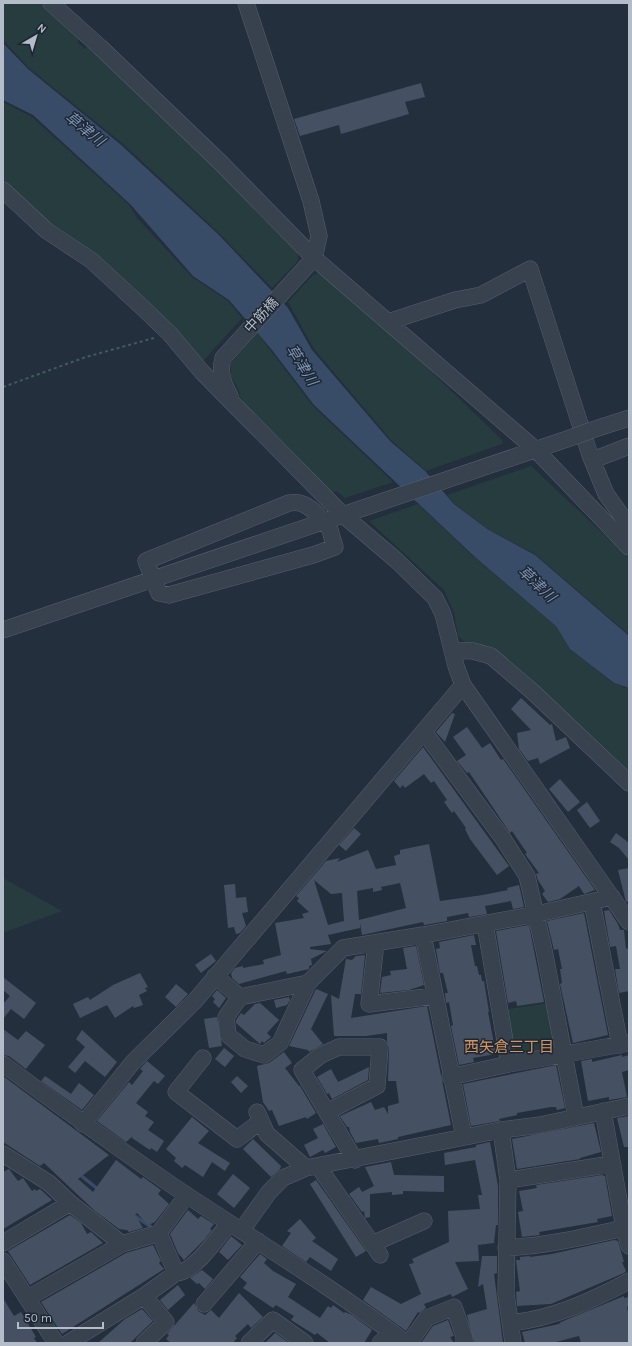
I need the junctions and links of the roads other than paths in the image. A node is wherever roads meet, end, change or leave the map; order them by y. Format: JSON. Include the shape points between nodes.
{"nodes":[{"id":1,"x":51,"y":3,"type":"edge"},
{"id":2,"x":62,"y":3,"type":"edge"},
{"id":3,"x":246,"y":3,"type":"edge"},
{"id":4,"x":223,"y":161,"type":"junction"},
{"id":5,"x":3,"y":190,"type":"edge"},
{"id":6,"x":296,"y":224,"type":"dead end"},
{"id":7,"x":311,"y":262,"type":"junction"},
{"id":8,"x":391,"y":322,"type":"junction"},
{"id":9,"x":232,"y":401,"type":"junction"},
{"id":10,"x":629,"y":418,"type":"edge"},
{"id":11,"x":629,"y":446,"type":"edge"},
{"id":12,"x":536,"y":450,"type":"junction"},
{"id":13,"x":593,"y":460,"type":"junction"},
{"id":14,"x":317,"y":514,"type":"dead end"},
{"id":15,"x":342,"y":514,"type":"junction"},
{"id":16,"x":629,"y":526,"type":"edge"},
{"id":17,"x":328,"y":527,"type":"dead end"},
{"id":18,"x":629,"y":546,"type":"edge"},
{"id":19,"x":153,"y":579,"type":"junction"},
{"id":20,"x":3,"y":630,"type":"edge"},
{"id":21,"x":453,"y":650,"type":"junction"},
{"id":22,"x":463,"y":685,"type":"junction"},
{"id":23,"x":425,"y":733,"type":"junction"},
{"id":24,"x":629,"y":783,"type":"edge"},
{"id":25,"x":612,"y":897,"type":"junction"},
{"id":26,"x":592,"y":902,"type":"junction"},
{"id":27,"x":536,"y":914,"type":"junction"},
{"id":28,"x":629,"y":922,"type":"edge"},
{"id":29,"x":485,"y":924,"type":"junction"},
{"id":30,"x":423,"y":935,"type":"junction"},
{"id":31,"x":376,"y":943,"type":"junction"},
{"id":32,"x":215,"y":976,"type":"junction"},
{"id":33,"x":308,"y":983,"type":"junction"},
{"id":34,"x":434,"y":996,"type":"junction"},
{"id":35,"x":240,"y":997,"type":"junction"},
{"id":36,"x":624,"y":1044,"type":"edge"},
{"id":37,"x":563,"y":1055,"type":"junction"},
{"id":38,"x":203,"y":1058,"type":"dead end"},
{"id":39,"x":3,"y":1064,"type":"edge"},
{"id":40,"x":509,"y":1064,"type":"junction"},
{"id":41,"x":450,"y":1077,"type":"junction"},
{"id":42,"x":629,"y":1106,"type":"edge"},
{"id":43,"x":603,"y":1111,"type":"junction"},
{"id":44,"x":327,"y":1112,"type":"junction"},
{"id":45,"x":576,"y":1117,"type":"junction"},
{"id":46,"x":83,"y":1124,"type":"junction"},
{"id":47,"x":501,"y":1130,"type":"junction"},
{"id":48,"x":464,"y":1137,"type":"junction"},
{"id":49,"x":3,"y":1154,"type":"edge"},
{"id":50,"x":355,"y":1160,"type":"junction"},
{"id":51,"x":612,"y":1164,"type":"junction"},
{"id":52,"x":312,"y":1167,"type":"junction"},
{"id":53,"x":508,"y":1180,"type":"junction"},
{"id":54,"x":187,"y":1195,"type":"junction"},
{"id":55,"x":70,"y":1203,"type":"junction"},
{"id":56,"x":424,"y":1221,"type":"dead end"},
{"id":57,"x":235,"y":1226,"type":"junction"},
{"id":58,"x":624,"y":1228,"type":"junction"},
{"id":59,"x":159,"y":1233,"type":"junction"},
{"id":60,"x":258,"y":1241,"type":"junction"},
{"id":61,"x":3,"y":1243,"type":"edge"},
{"id":62,"x":122,"y":1244,"type":"junction"},
{"id":63,"x":629,"y":1246,"type":"edge"},
{"id":64,"x":506,"y":1248,"type":"junction"},
{"id":65,"x":3,"y":1260,"type":"edge"},
{"id":66,"x":176,"y":1273,"type":"junction"},
{"id":67,"x":629,"y":1281,"type":"edge"},
{"id":68,"x":144,"y":1296,"type":"junction"},
{"id":69,"x":28,"y":1298,"type":"junction"},
{"id":70,"x":204,"y":1304,"type":"dead end"},
{"id":71,"x":511,"y":1323,"type":"junction"},
{"id":72,"x":386,"y":1338,"type":"edge"},
{"id":73,"x":56,"y":1343,"type":"edge"},
{"id":74,"x":68,"y":1343,"type":"edge"},
{"id":75,"x":144,"y":1343,"type":"edge"},
{"id":76,"x":249,"y":1343,"type":"edge"},
{"id":77,"x":305,"y":1343,"type":"edge"},
{"id":78,"x":406,"y":1343,"type":"edge"},
{"id":79,"x":409,"y":1343,"type":"edge"},
{"id":80,"x":464,"y":1343,"type":"edge"},
{"id":81,"x":513,"y":1343,"type":"edge"}],
"edges":[{"from":1,"to":4,"type":"street"},
{"from":2,"to":4,"type":"street"},
{"from":3,"to":7,"type":"street","via":[[319,236]]},
{"from":4,"to":6,"type":"street","via":[[246,174]]},
{"from":4,"to":7,"type":"street"},
{"from":5,"to":9,"type":"street","via":[[47,231],[104,272],[170,334],[202,372]]},
{"from":7,"to":8,"type":"street"},
{"from":7,"to":9,"type":"street","name":"中筋橋","via":[[229,351],[220,368]]},
{"from":8,"to":12,"type":"street"},
{"from":8,"to":13,"type":"street","via":[[455,300],[480,295],[530,268]]},
{"from":9,"to":15,"type":"street"},
{"from":10,"to":12,"type":"street","bridge":true},
{"from":11,"to":13,"type":"street"},
{"from":12,"to":15,"type":"street"},
{"from":12,"to":18,"type":"street"},
{"from":13,"to":16,"type":"street","via":[[606,494]]},
{"from":14,"to":19,"type":"street","via":[[306,504],[289,503],[146,561]]},
{"from":15,"to":19,"type":"street"},
{"from":15,"to":21,"type":"street","via":[[396,560],[435,598],[443,614]]},
{"from":17,"to":19,"type":"street","via":[[335,547],[313,555],[169,595],[159,593]]},
{"from":19,"to":20,"type":"street"},
{"from":21,"to":22,"type":"street"},
{"from":21,"to":24,"type":"street","via":[[473,651],[491,656]]},
{"from":22,"to":23,"type":"street"},
{"from":22,"to":25,"type":"street"},
{"from":23,"to":27,"type":"street","via":[[515,856],[527,876]]},
{"from":23,"to":32,"type":"street"},
{"from":25,"to":26,"type":"street"},
{"from":25,"to":28,"type":"street"},
{"from":26,"to":27,"type":"street"},
{"from":26,"to":36,"type":"street"},
{"from":27,"to":29,"type":"street"},
{"from":27,"to":37,"type":"street"},
{"from":29,"to":30,"type":"street"},
{"from":29,"to":40,"type":"street"},
{"from":30,"to":31,"type":"street"},
{"from":30,"to":34,"type":"street"},
{"from":31,"to":33,"type":"street","via":[[343,948]]},
{"from":31,"to":34,"type":"street","via":[[369,1004]]},
{"from":32,"to":35,"type":"street"},
{"from":32,"to":46,"type":"street","via":[[194,1002],[133,1062]]},
{"from":33,"to":35,"type":"street"},
{"from":33,"to":35,"type":"street","via":[[280,1043],[264,1055],[245,1049],[228,1035],[226,1017]]},
{"from":34,"to":41,"type":"street"},
{"from":36,"to":37,"type":"street"},
{"from":37,"to":40,"type":"street"},
{"from":37,"to":45,"type":"street"},
{"from":38,"to":52,"type":"street","via":[[176,1092],[237,1139],[259,1116],[267,1134]]},
{"from":39,"to":46,"type":"street"},
{"from":40,"to":41,"type":"street"},
{"from":41,"to":48,"type":"street"},
{"from":42,"to":43,"type":"street"},
{"from":43,"to":45,"type":"street"},
{"from":43,"to":51,"type":"street"},
{"from":44,"to":44,"type":"street","via":[[302,1070],[339,1047],[380,1047],[378,1086]]},
{"from":44,"to":50,"type":"street"},
{"from":45,"to":47,"type":"street"},
{"from":46,"to":54,"type":"street"},
{"from":47,"to":48,"type":"street"},
{"from":47,"to":53,"type":"street"},
{"from":48,"to":50,"type":"street"},
{"from":49,"to":55,"type":"street","via":[[49,1183]]},
{"from":50,"to":52,"type":"street"},
{"from":51,"to":53,"type":"street"},
{"from":51,"to":58,"type":"street"},
{"from":52,"to":56,"type":"street","via":[[376,1250]]},
{"from":52,"to":57,"type":"street","via":[[283,1178]]},
{"from":53,"to":64,"type":"street"},
{"from":54,"to":57,"type":"street"},
{"from":54,"to":59,"type":"street"},
{"from":55,"to":61,"type":"street"},
{"from":55,"to":62,"type":"street"},
{"from":57,"to":60,"type":"street"},
{"from":57,"to":66,"type":"street","via":[[190,1268],[182,1273]]},
{"from":58,"to":63,"type":"street"},
{"from":58,"to":64,"type":"street","via":[[562,1242]]},
{"from":59,"to":62,"type":"street"},
{"from":59,"to":66,"type":"street"},
{"from":60,"to":70,"type":"street"},
{"from":60,"to":72,"type":"street"},
{"from":62,"to":69,"type":"street"},
{"from":64,"to":71,"type":"street","via":[[506,1294]]},
{"from":65,"to":69,"type":"street"},
{"from":66,"to":68,"type":"street"},
{"from":67,"to":71,"type":"street","via":[[576,1307],[528,1321]]},
{"from":68,"to":74,"type":"street"},
{"from":68,"to":75,"type":"street","via":[[166,1322]]},
{"from":69,"to":73,"type":"street"},
{"from":71,"to":81,"type":"street"},
{"from":72,"to":78,"type":"street"},
{"from":76,"to":77,"type":"street","via":[[273,1320]]},
{"from":79,"to":80,"type":"street","via":[[427,1318],[454,1307]]}]}
